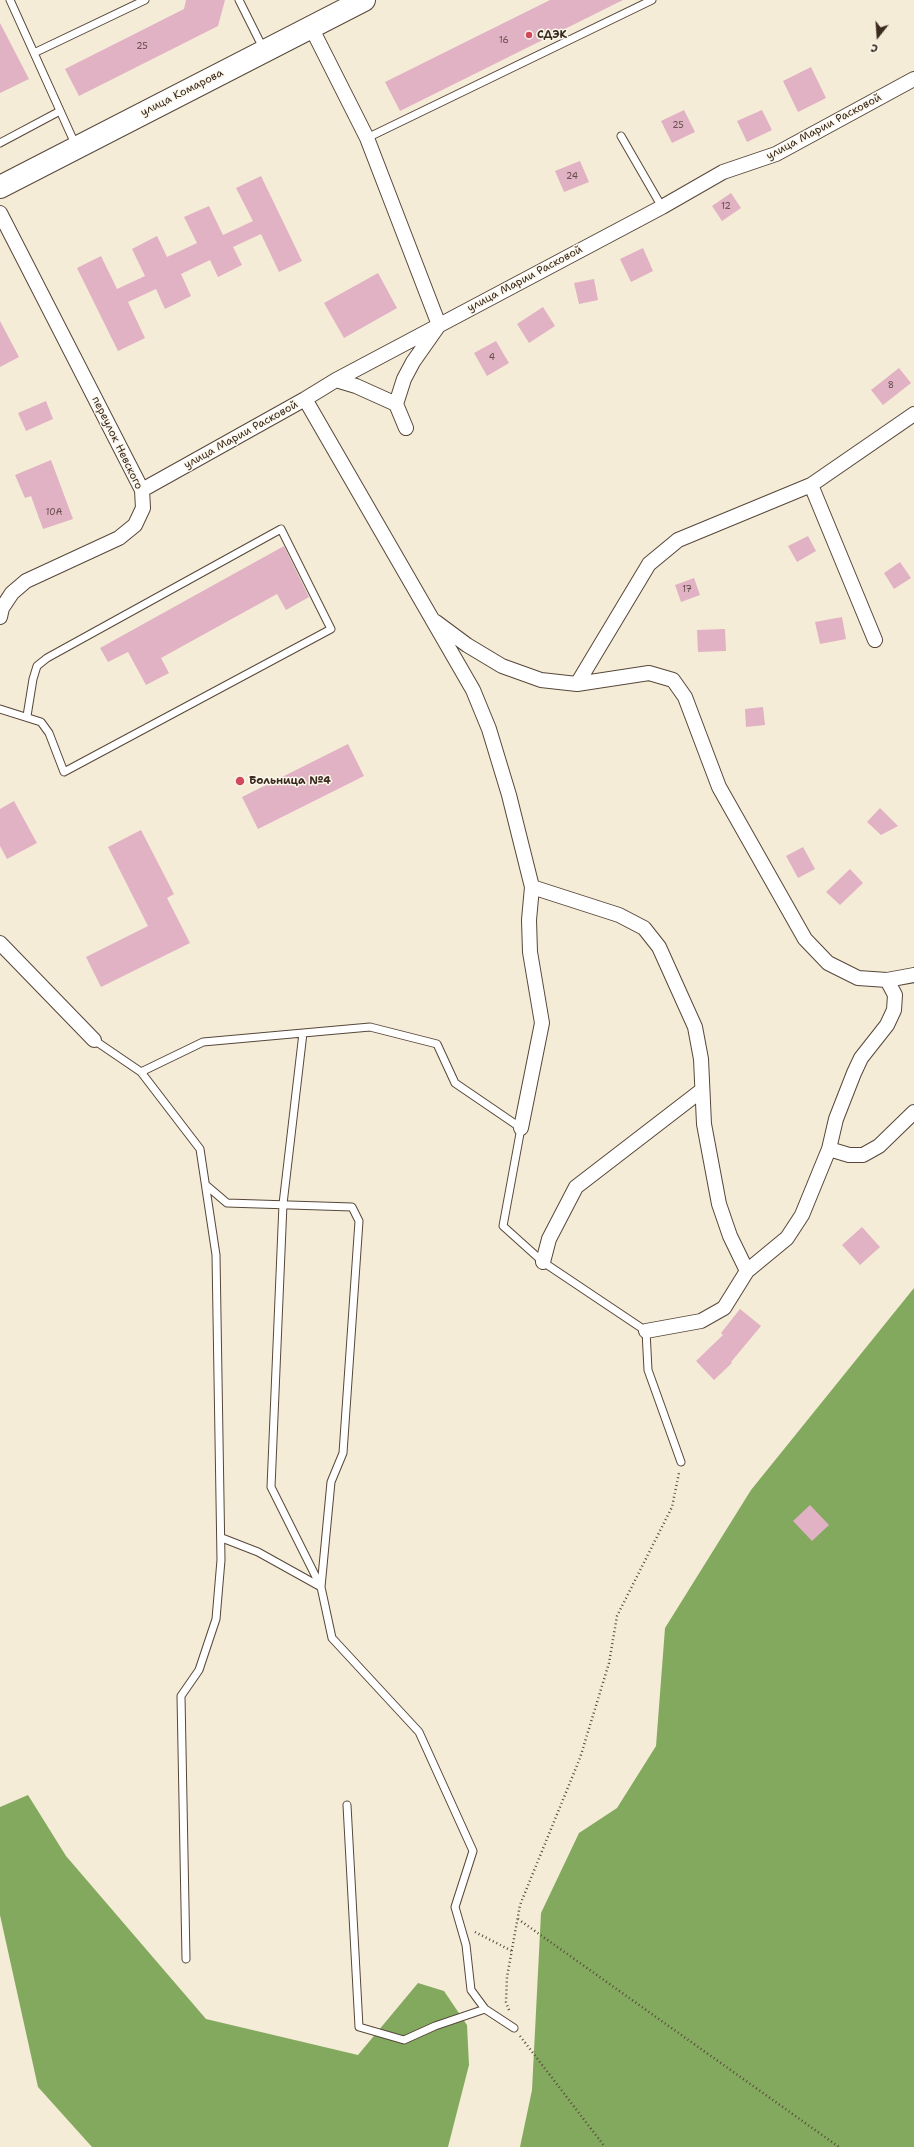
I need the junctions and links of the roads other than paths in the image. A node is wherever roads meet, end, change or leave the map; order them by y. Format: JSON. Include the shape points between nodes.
{"nodes":[{"id":1,"x":10,"y":0,"type":"edge"},
{"id":2,"x":145,"y":0,"type":"edge"},
{"id":3,"x":240,"y":0,"type":"edge"},
{"id":4,"x":364,"y":0,"type":"edge"},
{"id":5,"x":652,"y":0,"type":"edge"},
{"id":6,"x":311,"y":27,"type":"junction"},
{"id":7,"x":264,"y":51,"type":"junction"},
{"id":8,"x":34,"y":53,"type":"junction"},
{"id":9,"x":914,"y":79,"type":"edge"},
{"id":10,"x":60,"y":111,"type":"junction"},
{"id":11,"x":621,"y":136,"type":"dead end"},
{"id":12,"x":367,"y":138,"type":"junction"},
{"id":13,"x":0,"y":143,"type":"edge"},
{"id":14,"x":77,"y":148,"type":"junction"},
{"id":15,"x":0,"y":187,"type":"edge"},
{"id":16,"x":662,"y":207,"type":"junction"},
{"id":17,"x":0,"y":213,"type":"edge"},
{"id":18,"x":439,"y":325,"type":"junction"},
{"id":19,"x":336,"y":380,"type":"junction"},
{"id":20,"x":305,"y":399,"type":"junction"},
{"id":21,"x":396,"y":404,"type":"junction"},
{"id":22,"x":914,"y":414,"type":"edge"},
{"id":23,"x":406,"y":428,"type":"dead end"},
{"id":24,"x":811,"y":484,"type":"junction"},
{"id":25,"x":142,"y":490,"type":"junction"},
{"id":26,"x":0,"y":617,"type":"edge"},
{"id":27,"x":431,"y":618,"type":"junction"},
{"id":28,"x":875,"y":640,"type":"dead end"},
{"id":29,"x":577,"y":684,"type":"junction"},
{"id":30,"x":0,"y":709,"type":"edge"},
{"id":31,"x":27,"y":716,"type":"junction"},
{"id":32,"x":532,"y":887,"type":"junction"},
{"id":33,"x":0,"y":943,"type":"edge"},
{"id":34,"x":914,"y":975,"type":"edge"},
{"id":35,"x":887,"y":980,"type":"junction"},
{"id":36,"x":303,"y":1033,"type":"junction"},
{"id":37,"x":94,"y":1040,"type":"joint"},
{"id":38,"x":141,"y":1072,"type":"junction"},
{"id":39,"x":702,"y":1090,"type":"junction"},
{"id":40,"x":914,"y":1112,"type":"edge"},
{"id":41,"x":521,"y":1128,"type":"junction"},
{"id":42,"x":829,"y":1149,"type":"junction"},
{"id":43,"x":207,"y":1186,"type":"junction"},
{"id":44,"x":283,"y":1204,"type":"junction"},
{"id":45,"x":543,"y":1262,"type":"junction"},
{"id":46,"x":747,"y":1271,"type":"junction"},
{"id":47,"x":646,"y":1332,"type":"junction"},
{"id":48,"x":681,"y":1462,"type":"road end"},
{"id":49,"x":222,"y":1538,"type":"junction"},
{"id":50,"x":321,"y":1587,"type":"junction"},
{"id":51,"x":347,"y":1805,"type":"dead end"},
{"id":52,"x":186,"y":1959,"type":"dead end"},
{"id":53,"x":485,"y":2009,"type":"junction"},
{"id":54,"x":514,"y":2028,"type":"road end"}],
"edges":[{"from":1,"to":8,"type":"lane"},
{"from":2,"to":8,"type":"lane"},
{"from":3,"to":7,"type":"lane"},
{"from":4,"to":6,"type":"main road","name":"улица Комарова"},
{"from":5,"to":12,"type":"lane"},
{"from":6,"to":7,"type":"main road","name":"улица Комарова"},
{"from":6,"to":12,"type":"street"},
{"from":7,"to":14,"type":"main road","name":"улица Комарова"},
{"from":8,"to":10,"type":"lane"},
{"from":9,"to":16,"type":"street","name":"улица Марии Расковой","via":[[776,154],[723,172]]},
{"from":10,"to":13,"type":"lane"},
{"from":10,"to":14,"type":"lane"},
{"from":11,"to":16,"type":"lane"},
{"from":12,"to":18,"type":"street"},
{"from":14,"to":15,"type":"main road","name":"улица Комарова"},
{"from":16,"to":18,"type":"street","name":"улица Марии Расковой"},
{"from":17,"to":25,"type":"street","name":"переулок Невского"},
{"from":18,"to":19,"type":"street","name":"улица Марии Расковой"},
{"from":18,"to":21,"type":"street","via":[[404,379]]},
{"from":19,"to":20,"type":"street","name":"улица Марии Расковой"},
{"from":19,"to":21,"type":"street"},
{"from":20,"to":25,"type":"street","name":"улица Марии Расковой"},
{"from":20,"to":27,"type":"street"},
{"from":21,"to":23,"type":"street"},
{"from":22,"to":24,"type":"street"},
{"from":24,"to":28,"type":"street"},
{"from":24,"to":29,"type":"street","via":[[678,540],[649,564]]},
{"from":25,"to":26,"type":"street","name":"переулок Невского","via":[[143,508],[135,525],[118,538],[26,581],[12,593],[2,608]]},
{"from":27,"to":29,"type":"street","via":[[467,645],[502,666],[541,680]]},
{"from":27,"to":32,"type":"street","via":[[473,690],[489,729]]},
{"from":29,"to":35,"type":"street","via":[[649,673],[673,680],[685,697],[719,787],[805,939],[828,963],[858,978]]},
{"from":30,"to":31,"type":"lane"},
{"from":31,"to":31,"type":"lane","via":[[37,666],[47,658],[282,529],[331,629],[64,772],[49,732],[41,722]]},
{"from":32,"to":39,"type":"street","via":[[619,915],[644,928],[659,947],[695,1027],[701,1059]]},
{"from":32,"to":41,"type":"street","via":[[530,952],[542,1023]]},
{"from":33,"to":37,"type":"street"},
{"from":34,"to":35,"type":"street"},
{"from":35,"to":42,"type":"street","via":[[895,995],[894,1010],[887,1025],[861,1058],[836,1119]]},
{"from":36,"to":38,"type":"lane","via":[[203,1042]]},
{"from":36,"to":41,"type":"lane","via":[[370,1027],[437,1044],[455,1083]]},
{"from":36,"to":44,"type":"lane"},
{"from":37,"to":38,"type":"lane"},
{"from":38,"to":43,"type":"lane","via":[[200,1149]]},
{"from":39,"to":45,"type":"street","via":[[576,1187],[549,1239]]},
{"from":39,"to":46,"type":"street","via":[[704,1124],[719,1204],[730,1236]]},
{"from":40,"to":42,"type":"street","via":[[879,1146],[863,1154],[849,1155]]},
{"from":41,"to":45,"type":"lane","via":[[503,1226]]},
{"from":42,"to":46,"type":"street","via":[[802,1215],[786,1238]]},
{"from":43,"to":44,"type":"lane","via":[[227,1202]]},
{"from":43,"to":49,"type":"lane","via":[[216,1254]]},
{"from":44,"to":50,"type":"lane","via":[[271,1487]]},
{"from":44,"to":50,"type":"lane","via":[[352,1207],[359,1221],[343,1453],[331,1482]]},
{"from":45,"to":47,"type":"lane"},
{"from":46,"to":47,"type":"street","via":[[724,1308],[701,1321]]},
{"from":47,"to":48,"type":"lane","via":[[648,1370]]},
{"from":49,"to":50,"type":"lane","via":[[258,1552]]},
{"from":49,"to":52,"type":"lane","via":[[216,1619],[199,1670],[181,1696]]},
{"from":50,"to":53,"type":"lane","via":[[332,1638],[420,1732],[473,1852],[455,1907],[466,1945],[471,1990]]},
{"from":51,"to":53,"type":"lane","via":[[359,2027],[404,2040]]},
{"from":53,"to":54,"type":"lane"}]}
